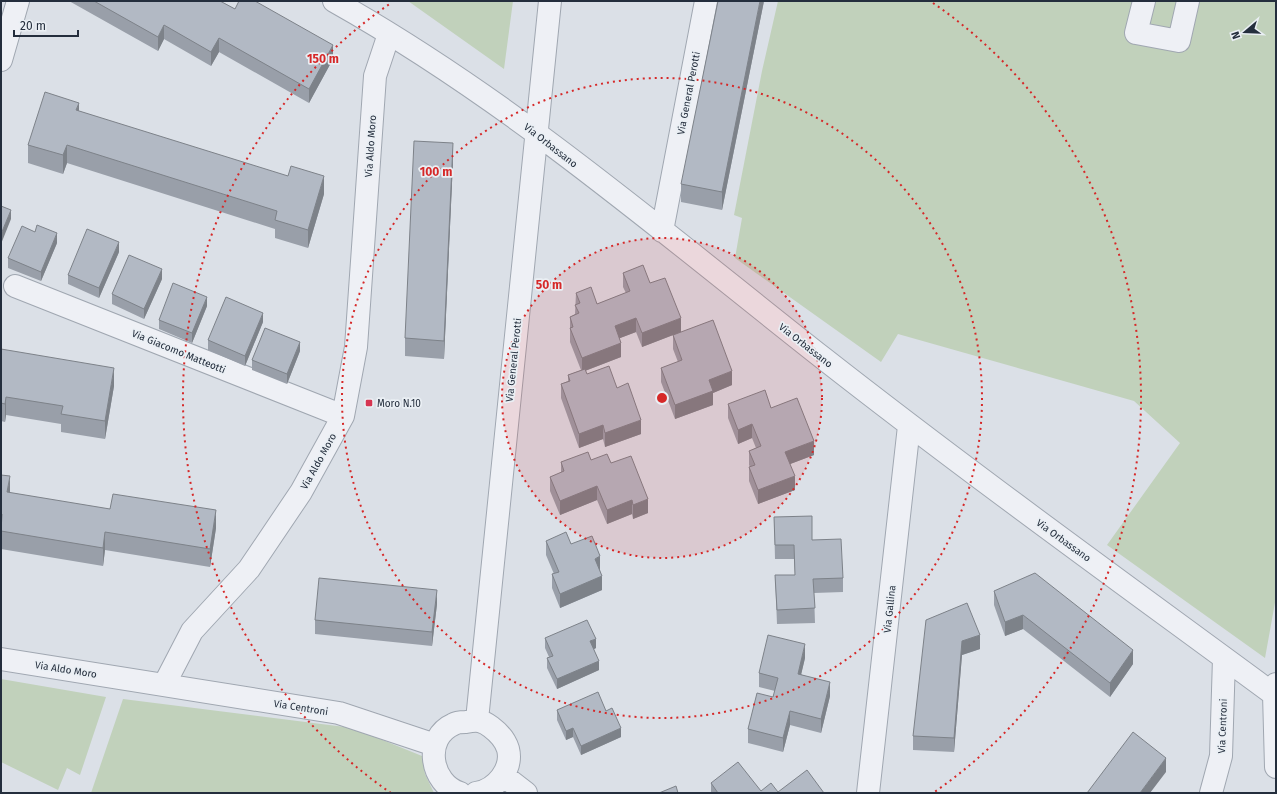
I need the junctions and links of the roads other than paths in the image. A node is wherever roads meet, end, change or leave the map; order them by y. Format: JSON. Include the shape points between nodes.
{"nodes":[{"id":1,"x":18,"y":1,"type":"edge"},
{"id":2,"x":334,"y":1,"type":"edge"},
{"id":3,"x":550,"y":1,"type":"edge"},
{"id":4,"x":706,"y":1,"type":"edge"},
{"id":5,"x":1144,"y":1,"type":"edge"},
{"id":6,"x":1188,"y":1,"type":"edge"},
{"id":7,"x":389,"y":34,"type":"junction"},
{"id":8,"x":1,"y":60,"type":"edge"},
{"id":9,"x":536,"y":132,"type":"junction"},
{"id":10,"x":662,"y":232,"type":"junction"},
{"id":11,"x":15,"y":286,"type":"dead end"},
{"id":12,"x":343,"y":416,"type":"junction"},
{"id":13,"x":909,"y":426,"type":"junction"},
{"id":14,"x":1224,"y":658,"type":"junction"},
{"id":15,"x":1,"y":659,"type":"edge"},
{"id":16,"x":164,"y":685,"type":"junction"},
{"id":17,"x":1275,"y":691,"type":"edge"},
{"id":18,"x":477,"y":720,"type":"junction"},
{"id":19,"x":435,"y":745,"type":"junction"},
{"id":20,"x":1276,"y":767,"type":"edge"},
{"id":21,"x":504,"y":776,"type":"junction"},
{"id":22,"x":483,"y":792,"type":"edge"},
{"id":23,"x":460,"y":793,"type":"edge"},
{"id":24,"x":526,"y":793,"type":"edge"},
{"id":25,"x":868,"y":793,"type":"edge"},
{"id":26,"x":1211,"y":793,"type":"edge"}],
"edges":[{"from":1,"to":8,"type":"street"},
{"from":2,"to":7,"type":"street","name":"Via Orbassano"},
{"from":3,"to":9,"type":"street","name":"Via General Perotti"},
{"from":4,"to":10,"type":"street","name":"Via General Perotti"},
{"from":5,"to":6,"type":"street","via":[[1136,33],[1179,41]]},
{"from":7,"to":9,"type":"street","name":"Via Orbassano"},
{"from":7,"to":12,"type":"street","name":"Via Aldo Moro","via":[[375,76],[356,347]]},
{"from":9,"to":10,"type":"street","name":"Via Orbassano"},
{"from":9,"to":18,"type":"street","name":"Via General Perotti"},
{"from":10,"to":13,"type":"street","name":"Via Orbassano"},
{"from":11,"to":12,"type":"street","name":"Via Giacomo Matteotti"},
{"from":12,"to":16,"type":"street","name":"Via Aldo Moro","via":[[301,492],[249,569],[192,632]]},
{"from":13,"to":14,"type":"street","name":"Via Orbassano"},
{"from":13,"to":25,"type":"street","name":"Via Gallina"},
{"from":14,"to":17,"type":"street","name":"Via Orbassano"},
{"from":14,"to":26,"type":"street","name":"Via Centroni","via":[[1221,756]]},
{"from":15,"to":16,"type":"street","name":"Via Aldo Moro"},
{"from":16,"to":19,"type":"street","name":"Via Centroni","via":[[339,713]]},
{"from":17,"to":20,"type":"street","name":"Via Orbassano"},
{"from":18,"to":19,"type":"street","via":[[454,724],[442,733]]},
{"from":18,"to":21,"type":"street","via":[[500,734],[508,748]]},
{"from":19,"to":23,"type":"street","via":[[435,769],[441,780]]},
{"from":21,"to":22,"type":"street"},
{"from":21,"to":24,"type":"street"}]}
